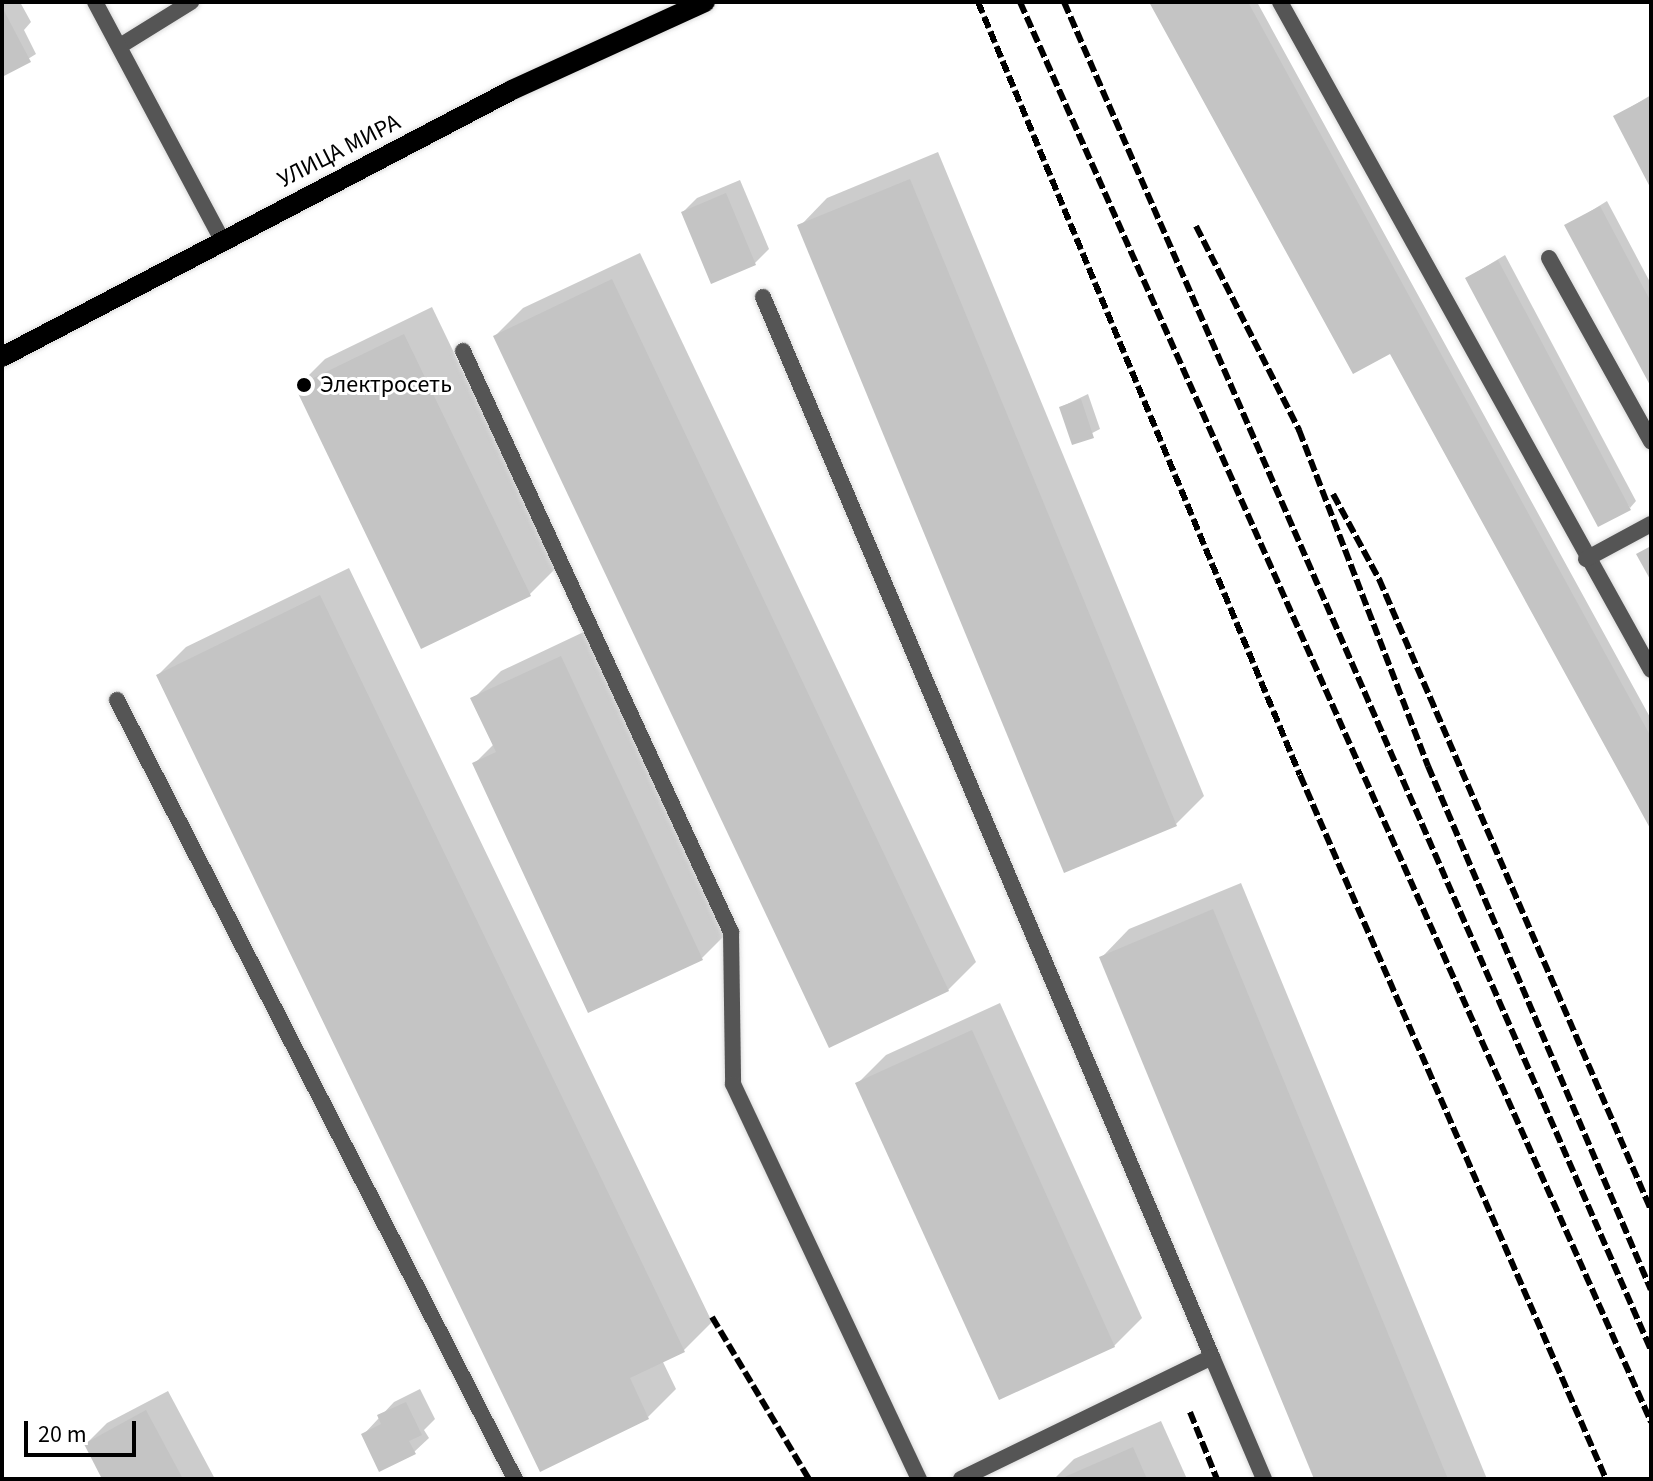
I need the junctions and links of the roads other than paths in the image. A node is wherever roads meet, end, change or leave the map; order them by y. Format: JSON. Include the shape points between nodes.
{"nodes":[{"id":1,"x":95,"y":2,"type":"edge"},
{"id":2,"x":191,"y":2,"type":"edge"},
{"id":3,"x":705,"y":2,"type":"edge"},
{"id":4,"x":1280,"y":2,"type":"edge"},
{"id":5,"x":120,"y":46,"type":"junction"},
{"id":6,"x":222,"y":240,"type":"junction"},
{"id":7,"x":1549,"y":258,"type":"dead end"},
{"id":8,"x":763,"y":297,"type":"dead end"},
{"id":9,"x":463,"y":351,"type":"dead end"},
{"id":10,"x":2,"y":357,"type":"edge"},
{"id":11,"x":1651,"y":441,"type":"edge"},
{"id":12,"x":1651,"y":524,"type":"edge"},
{"id":13,"x":1586,"y":559,"type":"junction"},
{"id":14,"x":1651,"y":670,"type":"edge"},
{"id":15,"x":117,"y":700,"type":"dead end"},
{"id":16,"x":1212,"y":1357,"type":"junction"},
{"id":17,"x":515,"y":1479,"type":"edge"},
{"id":18,"x":919,"y":1479,"type":"edge"},
{"id":19,"x":961,"y":1479,"type":"edge"},
{"id":20,"x":1264,"y":1479,"type":"edge"}],
"edges":[{"from":1,"to":5,"type":"street"},
{"from":2,"to":5,"type":"street"},
{"from":3,"to":6,"type":"main road","name":"УЛИЦА МИРА","via":[[512,90]]},
{"from":4,"to":13,"type":"street"},
{"from":5,"to":6,"type":"street"},
{"from":6,"to":10,"type":"main road","name":"УЛИЦА МИРА"},
{"from":7,"to":11,"type":"street"},
{"from":8,"to":16,"type":"street"},
{"from":9,"to":18,"type":"street","via":[[731,932],[733,1084]]},
{"from":12,"to":13,"type":"street"},
{"from":13,"to":14,"type":"street"},
{"from":15,"to":17,"type":"street"},
{"from":16,"to":19,"type":"street"},
{"from":16,"to":20,"type":"street"}]}
